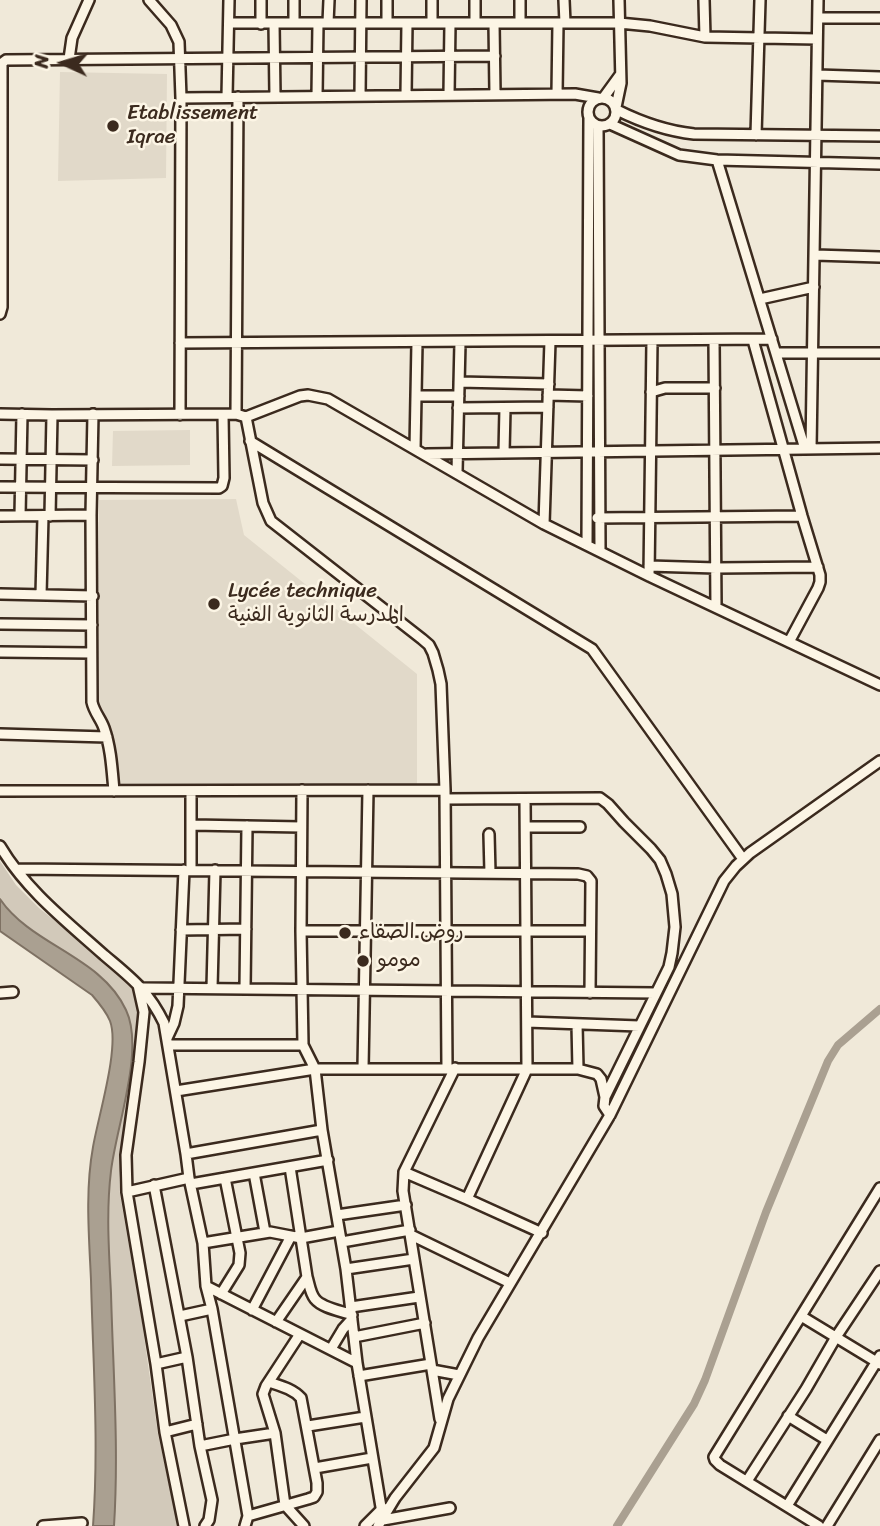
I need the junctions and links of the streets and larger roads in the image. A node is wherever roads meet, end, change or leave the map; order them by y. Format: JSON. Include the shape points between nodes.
{"nodes":[{"id":1,"x":89,"y":0,"type":"edge"},
{"id":2,"x":149,"y":0,"type":"edge"},
{"id":3,"x":229,"y":0,"type":"edge"},
{"id":4,"x":261,"y":0,"type":"edge"},
{"id":5,"x":294,"y":0,"type":"edge"},
{"id":6,"x":329,"y":0,"type":"edge"},
{"id":7,"x":361,"y":0,"type":"edge"},
{"id":8,"x":387,"y":0,"type":"edge"},
{"id":9,"x":432,"y":0,"type":"edge"},
{"id":10,"x":475,"y":0,"type":"edge"},
{"id":11,"x":520,"y":0,"type":"edge"},
{"id":12,"x":564,"y":0,"type":"edge"},
{"id":13,"x":619,"y":0,"type":"edge"},
{"id":14,"x":704,"y":0,"type":"edge"},
{"id":15,"x":760,"y":0,"type":"edge"},
{"id":16,"x":818,"y":0,"type":"edge"},
{"id":17,"x":818,"y":18,"type":"junction"},
{"id":18,"x":880,"y":18,"type":"edge"},
{"id":19,"x":229,"y":23,"type":"junction"},
{"id":20,"x":261,"y":23,"type":"junction"},
{"id":21,"x":274,"y":23,"type":"junction"},
{"id":22,"x":294,"y":23,"type":"junction"},
{"id":23,"x":323,"y":23,"type":"junction"},
{"id":24,"x":361,"y":23,"type":"junction"},
{"id":25,"x":387,"y":23,"type":"junction"},
{"id":26,"x":407,"y":23,"type":"junction"},
{"id":27,"x":432,"y":23,"type":"junction"},
{"id":28,"x":450,"y":23,"type":"junction"},
{"id":29,"x":475,"y":23,"type":"junction"},
{"id":30,"x":494,"y":23,"type":"junction"},
{"id":31,"x":520,"y":23,"type":"junction"},
{"id":32,"x":561,"y":23,"type":"junction"},
{"id":33,"x":619,"y":23,"type":"junction"},
{"id":34,"x":705,"y":37,"type":"junction"},
{"id":35,"x":759,"y":39,"type":"junction"},
{"id":36,"x":817,"y":40,"type":"junction"},
{"id":37,"x":449,"y":56,"type":"junction"},
{"id":38,"x":495,"y":56,"type":"junction"},
{"id":39,"x":361,"y":57,"type":"junction"},
{"id":40,"x":407,"y":57,"type":"junction"},
{"id":41,"x":228,"y":58,"type":"junction"},
{"id":42,"x":275,"y":58,"type":"junction"},
{"id":43,"x":317,"y":58,"type":"junction"},
{"id":44,"x":69,"y":59,"type":"junction"},
{"id":45,"x":180,"y":59,"type":"junction"},
{"id":46,"x":620,"y":75,"type":"junction"},
{"id":47,"x":817,"y":75,"type":"junction"},
{"id":48,"x":880,"y":77,"type":"edge"},
{"id":49,"x":495,"y":94,"type":"junction"},
{"id":50,"x":557,"y":94,"type":"junction"},
{"id":51,"x":575,"y":94,"type":"junction"},
{"id":52,"x":406,"y":95,"type":"junction"},
{"id":53,"x":449,"y":95,"type":"junction"},
{"id":54,"x":317,"y":96,"type":"junction"},
{"id":55,"x":360,"y":96,"type":"junction"},
{"id":56,"x":227,"y":97,"type":"junction"},
{"id":57,"x":238,"y":97,"type":"junction"},
{"id":58,"x":275,"y":97,"type":"junction"},
{"id":59,"x":601,"y":97,"type":"junction"},
{"id":60,"x":181,"y":99,"type":"junction"},
{"id":61,"x":589,"y":106,"type":"junction"},
{"id":62,"x":616,"y":109,"type":"junction"},
{"id":63,"x":589,"y":118,"type":"junction"},
{"id":64,"x":610,"y":124,"type":"junction"},
{"id":65,"x":598,"y":126,"type":"junction"},
{"id":66,"x":756,"y":135,"type":"junction"},
{"id":67,"x":816,"y":135,"type":"junction"},
{"id":68,"x":880,"y":136,"type":"edge"},
{"id":69,"x":717,"y":160,"type":"junction"},
{"id":70,"x":817,"y":162,"type":"junction"},
{"id":71,"x":880,"y":164,"type":"edge"},
{"id":72,"x":815,"y":255,"type":"junction"},
{"id":73,"x":880,"y":257,"type":"edge"},
{"id":74,"x":814,"y":288,"type":"junction"},
{"id":75,"x":760,"y":299,"type":"junction"},
{"id":76,"x":0,"y":314,"type":"edge"},
{"id":77,"x":772,"y":339,"type":"junction"},
{"id":78,"x":714,"y":340,"type":"junction"},
{"id":79,"x":753,"y":340,"type":"junction"},
{"id":80,"x":550,"y":341,"type":"junction"},
{"id":81,"x":588,"y":341,"type":"junction"},
{"id":82,"x":599,"y":341,"type":"junction"},
{"id":83,"x":652,"y":341,"type":"junction"},
{"id":84,"x":417,"y":342,"type":"junction"},
{"id":85,"x":460,"y":342,"type":"junction"},
{"id":86,"x":180,"y":343,"type":"junction"},
{"id":87,"x":236,"y":343,"type":"junction"},
{"id":88,"x":813,"y":352,"type":"junction"},
{"id":89,"x":776,"y":353,"type":"junction"},
{"id":90,"x":880,"y":353,"type":"edge"},
{"id":91,"x":459,"y":382,"type":"junction"},
{"id":92,"x":549,"y":384,"type":"junction"},
{"id":93,"x":715,"y":388,"type":"junction"},
{"id":94,"x":651,"y":392,"type":"junction"},
{"id":95,"x":416,"y":396,"type":"junction"},
{"id":96,"x":459,"y":396,"type":"junction"},
{"id":97,"x":548,"y":396,"type":"junction"},
{"id":98,"x":588,"y":396,"type":"junction"},
{"id":99,"x":548,"y":407,"type":"junction"},
{"id":100,"x":458,"y":408,"type":"junction"},
{"id":101,"x":505,"y":408,"type":"junction"},
{"id":102,"x":0,"y":414,"type":"edge"},
{"id":103,"x":22,"y":414,"type":"junction"},
{"id":104,"x":93,"y":414,"type":"junction"},
{"id":105,"x":52,"y":415,"type":"junction"},
{"id":106,"x":180,"y":415,"type":"junction"},
{"id":107,"x":223,"y":415,"type":"junction"},
{"id":108,"x":241,"y":415,"type":"junction"},
{"id":109,"x":250,"y":441,"type":"junction"},
{"id":110,"x":880,"y":448,"type":"edge"},
{"id":111,"x":415,"y":449,"type":"junction"},
{"id":112,"x":808,"y":449,"type":"junction"},
{"id":113,"x":715,"y":450,"type":"junction"},
{"id":114,"x":783,"y":450,"type":"junction"},
{"id":115,"x":650,"y":451,"type":"junction"},
{"id":116,"x":587,"y":452,"type":"junction"},
{"id":117,"x":600,"y":452,"type":"junction"},
{"id":118,"x":504,"y":453,"type":"junction"},
{"id":119,"x":547,"y":453,"type":"junction"},
{"id":120,"x":425,"y":454,"type":"junction"},
{"id":121,"x":458,"y":454,"type":"junction"},
{"id":122,"x":0,"y":459,"type":"edge"},
{"id":123,"x":22,"y":459,"type":"junction"},
{"id":124,"x":51,"y":459,"type":"junction"},
{"id":125,"x":93,"y":460,"type":"junction"},
{"id":126,"x":457,"y":472,"type":"junction"},
{"id":127,"x":0,"y":487,"type":"edge"},
{"id":128,"x":21,"y":487,"type":"junction"},
{"id":129,"x":50,"y":488,"type":"junction"},
{"id":130,"x":92,"y":488,"type":"junction"},
{"id":131,"x":91,"y":515,"type":"junction"},
{"id":132,"x":0,"y":516,"type":"edge"},
{"id":133,"x":20,"y":516,"type":"junction"},
{"id":134,"x":46,"y":516,"type":"junction"},
{"id":135,"x":802,"y":516,"type":"junction"},
{"id":136,"x":715,"y":517,"type":"junction"},
{"id":137,"x":587,"y":518,"type":"junction"},
{"id":138,"x":600,"y":518,"type":"junction"},
{"id":139,"x":649,"y":519,"type":"junction"},
{"id":140,"x":544,"y":524,"type":"junction"},
{"id":141,"x":587,"y":544,"type":"junction"},
{"id":142,"x":600,"y":550,"type":"junction"},
{"id":143,"x":818,"y":567,"type":"junction"},
{"id":144,"x":716,"y":568,"type":"junction"},
{"id":145,"x":649,"y":571,"type":"junction"},
{"id":146,"x":0,"y":594,"type":"edge"},
{"id":147,"x":41,"y":595,"type":"junction"},
{"id":148,"x":93,"y":596,"type":"junction"},
{"id":149,"x":716,"y":607,"type":"junction"},
{"id":150,"x":0,"y":624,"type":"edge"},
{"id":151,"x":92,"y":625,"type":"junction"},
{"id":152,"x":789,"y":642,"type":"junction"},
{"id":153,"x":0,"y":652,"type":"edge"},
{"id":154,"x":92,"y":653,"type":"junction"},
{"id":155,"x":880,"y":685,"type":"edge"},
{"id":156,"x":0,"y":734,"type":"edge"},
{"id":157,"x":107,"y":737,"type":"junction"},
{"id":158,"x":880,"y":761,"type":"edge"},
{"id":159,"x":191,"y":790,"type":"junction"},
{"id":160,"x":302,"y":790,"type":"junction"},
{"id":161,"x":368,"y":790,"type":"junction"},
{"id":162,"x":0,"y":791,"type":"edge"},
{"id":163,"x":114,"y":791,"type":"junction"},
{"id":164,"x":445,"y":794,"type":"junction"},
{"id":165,"x":525,"y":799,"type":"junction"},
{"id":166,"x":192,"y":825,"type":"junction"},
{"id":167,"x":247,"y":826,"type":"junction"},
{"id":168,"x":301,"y":827,"type":"junction"},
{"id":169,"x":526,"y":827,"type":"junction"},
{"id":170,"x":580,"y":827,"type":"dead end"},
{"id":171,"x":489,"y":834,"type":"dead end"},
{"id":172,"x":0,"y":846,"type":"edge"},
{"id":173,"x":743,"y":859,"type":"junction"},
{"id":174,"x":16,"y":869,"type":"junction"},
{"id":175,"x":187,"y":870,"type":"junction"},
{"id":176,"x":215,"y":870,"type":"junction"},
{"id":177,"x":247,"y":871,"type":"junction"},
{"id":178,"x":302,"y":871,"type":"junction"},
{"id":179,"x":366,"y":872,"type":"junction"},
{"id":180,"x":446,"y":872,"type":"junction"},
{"id":181,"x":490,"y":873,"type":"junction"},
{"id":182,"x":526,"y":873,"type":"junction"},
{"id":183,"x":246,"y":929,"type":"junction"},
{"id":184,"x":181,"y":930,"type":"junction"},
{"id":185,"x":214,"y":930,"type":"junction"},
{"id":186,"x":300,"y":931,"type":"junction"},
{"id":187,"x":366,"y":931,"type":"junction"},
{"id":188,"x":590,"y":931,"type":"junction"},
{"id":189,"x":446,"y":932,"type":"junction"},
{"id":190,"x":526,"y":932,"type":"junction"},
{"id":191,"x":140,"y":986,"type":"junction"},
{"id":192,"x":180,"y":988,"type":"junction"},
{"id":193,"x":212,"y":988,"type":"junction"},
{"id":194,"x":245,"y":989,"type":"junction"},
{"id":195,"x":301,"y":989,"type":"junction"},
{"id":196,"x":365,"y":990,"type":"junction"},
{"id":197,"x":447,"y":991,"type":"junction"},
{"id":198,"x":13,"y":992,"type":"dead end"},
{"id":199,"x":527,"y":992,"type":"junction"},
{"id":200,"x":0,"y":993,"type":"edge"},
{"id":201,"x":590,"y":993,"type":"junction"},
{"id":202,"x":656,"y":993,"type":"junction"},
{"id":203,"x":527,"y":1022,"type":"junction"},
{"id":204,"x":577,"y":1024,"type":"junction"},
{"id":205,"x":639,"y":1026,"type":"junction"},
{"id":206,"x":168,"y":1041,"type":"junction"},
{"id":207,"x":303,"y":1045,"type":"junction"},
{"id":208,"x":363,"y":1068,"type":"junction"},
{"id":209,"x":451,"y":1068,"type":"junction"},
{"id":210,"x":315,"y":1069,"type":"junction"},
{"id":211,"x":527,"y":1069,"type":"junction"},
{"id":212,"x":578,"y":1069,"type":"junction"},
{"id":213,"x":176,"y":1091,"type":"junction"},
{"id":214,"x":605,"y":1097,"type":"junction"},
{"id":215,"x":610,"y":1115,"type":"junction"},
{"id":216,"x":322,"y":1130,"type":"junction"},
{"id":217,"x":186,"y":1154,"type":"junction"},
{"id":218,"x":328,"y":1160,"type":"junction"},
{"id":219,"x":290,"y":1167,"type":"junction"},
{"id":220,"x":404,"y":1172,"type":"junction"},
{"id":221,"x":254,"y":1173,"type":"junction"},
{"id":222,"x":225,"y":1178,"type":"junction"},
{"id":223,"x":190,"y":1181,"type":"junction"},
{"id":224,"x":154,"y":1185,"type":"junction"},
{"id":225,"x":880,"y":1188,"type":"edge"},
{"id":226,"x":127,"y":1192,"type":"junction"},
{"id":227,"x":467,"y":1199,"type":"junction"},
{"id":228,"x":406,"y":1205,"type":"junction"},
{"id":229,"x":337,"y":1215,"type":"junction"},
{"id":230,"x":339,"y":1231,"type":"junction"},
{"id":231,"x":265,"y":1232,"type":"junction"},
{"id":232,"x":411,"y":1233,"type":"junction"},
{"id":233,"x":541,"y":1233,"type":"junction"},
{"id":234,"x":236,"y":1237,"type":"junction"},
{"id":235,"x":296,"y":1237,"type":"junction"},
{"id":236,"x":342,"y":1242,"type":"junction"},
{"id":237,"x":203,"y":1243,"type":"junction"},
{"id":238,"x":414,"y":1259,"type":"junction"},
{"id":239,"x":346,"y":1269,"type":"junction"},
{"id":240,"x":880,"y":1271,"type":"edge"},
{"id":241,"x":307,"y":1276,"type":"junction"},
{"id":242,"x":510,"y":1283,"type":"junction"},
{"id":243,"x":206,"y":1286,"type":"junction"},
{"id":244,"x":221,"y":1294,"type":"junction"},
{"id":245,"x":419,"y":1297,"type":"junction"},
{"id":246,"x":212,"y":1309,"type":"junction"},
{"id":247,"x":252,"y":1310,"type":"junction"},
{"id":248,"x":352,"y":1314,"type":"junction"},
{"id":249,"x":180,"y":1316,"type":"junction"},
{"id":250,"x":801,"y":1316,"type":"junction"},
{"id":251,"x":276,"y":1322,"type":"junction"},
{"id":252,"x":425,"y":1323,"type":"junction"},
{"id":253,"x":300,"y":1334,"type":"junction"},
{"id":254,"x":354,"y":1337,"type":"junction"},
{"id":255,"x":836,"y":1337,"type":"junction"},
{"id":256,"x":331,"y":1349,"type":"junction"},
{"id":257,"x":187,"y":1357,"type":"junction"},
{"id":258,"x":879,"y":1361,"type":"edge"},
{"id":259,"x":357,"y":1363,"type":"junction"},
{"id":260,"x":156,"y":1364,"type":"junction"},
{"id":261,"x":432,"y":1367,"type":"junction"},
{"id":262,"x":459,"y":1375,"type":"junction"},
{"id":263,"x":359,"y":1376,"type":"junction"},
{"id":264,"x":269,"y":1382,"type":"junction"},
{"id":265,"x":789,"y":1416,"type":"junction"},
{"id":266,"x":365,"y":1417,"type":"junction"},
{"id":267,"x":197,"y":1424,"type":"junction"},
{"id":268,"x":441,"y":1425,"type":"junction"},
{"id":269,"x":307,"y":1426,"type":"junction"},
{"id":270,"x":165,"y":1432,"type":"junction"},
{"id":271,"x":275,"y":1433,"type":"junction"},
{"id":272,"x":235,"y":1439,"type":"junction"},
{"id":273,"x":827,"y":1440,"type":"junction"},
{"id":274,"x":880,"y":1440,"type":"edge"},
{"id":275,"x":200,"y":1446,"type":"junction"},
{"id":276,"x":372,"y":1458,"type":"junction"},
{"id":277,"x":315,"y":1468,"type":"junction"},
{"id":278,"x":747,"y":1481,"type":"junction"},
{"id":279,"x":285,"y":1505,"type":"junction"},
{"id":280,"x":787,"y":1506,"type":"junction"},
{"id":281,"x":450,"y":1508,"type":"dead end"},
{"id":282,"x":382,"y":1520,"type":"edge"},
{"id":283,"x":246,"y":1521,"type":"edge"},
{"id":284,"x":82,"y":1523,"type":"dead end"},
{"id":285,"x":43,"y":1526,"type":"edge"},
{"id":286,"x":184,"y":1526,"type":"edge"},
{"id":287,"x":205,"y":1526,"type":"edge"},
{"id":288,"x":304,"y":1526,"type":"edge"},
{"id":289,"x":365,"y":1526,"type":"edge"},
{"id":290,"x":819,"y":1526,"type":"edge"},
{"id":291,"x":827,"y":1526,"type":"edge"}],
"edges":[{"from":1,"to":44,"type":"street","via":[[72,38]]},
{"from":2,"to":45,"type":"street","via":[[176,34]]},
{"from":3,"to":19,"type":"street"},
{"from":4,"to":20,"type":"street"},
{"from":5,"to":22,"type":"street"},
{"from":6,"to":23,"type":"street"},
{"from":7,"to":24,"type":"street"},
{"from":8,"to":25,"type":"street"},
{"from":9,"to":27,"type":"street"},
{"from":10,"to":29,"type":"street"},
{"from":11,"to":31,"type":"street"},
{"from":12,"to":32,"type":"street"},
{"from":13,"to":33,"type":"street"},
{"from":14,"to":34,"type":"street"},
{"from":15,"to":35,"type":"street"},
{"from":16,"to":17,"type":"street"},
{"from":17,"to":18,"type":"street"},
{"from":17,"to":36,"type":"street"},
{"from":19,"to":20,"type":"street"},
{"from":19,"to":41,"type":"street"},
{"from":20,"to":21,"type":"street"},
{"from":21,"to":22,"type":"street"},
{"from":21,"to":42,"type":"street"},
{"from":22,"to":23,"type":"street"},
{"from":23,"to":24,"type":"street"},
{"from":23,"to":43,"type":"street"},
{"from":24,"to":25,"type":"street"},
{"from":24,"to":39,"type":"street"},
{"from":25,"to":26,"type":"street"},
{"from":26,"to":27,"type":"street"},
{"from":26,"to":40,"type":"street"},
{"from":27,"to":28,"type":"street"},
{"from":28,"to":29,"type":"street"},
{"from":28,"to":37,"type":"street"},
{"from":29,"to":30,"type":"street"},
{"from":30,"to":31,"type":"street"},
{"from":30,"to":38,"type":"street"},
{"from":31,"to":32,"type":"street"},
{"from":32,"to":33,"type":"street"},
{"from":32,"to":50,"type":"street"},
{"from":33,"to":34,"type":"street"},
{"from":33,"to":46,"type":"street"},
{"from":34,"to":35,"type":"street"},
{"from":35,"to":36,"type":"street"},
{"from":35,"to":66,"type":"street"},
{"from":36,"to":47,"type":"street"},
{"from":37,"to":38,"type":"street"},
{"from":37,"to":40,"type":"street"},
{"from":37,"to":53,"type":"street"},
{"from":38,"to":49,"type":"street"},
{"from":39,"to":40,"type":"street"},
{"from":39,"to":43,"type":"street"},
{"from":39,"to":55,"type":"street"},
{"from":40,"to":52,"type":"street"},
{"from":41,"to":42,"type":"street"},
{"from":41,"to":45,"type":"street"},
{"from":41,"to":56,"type":"street"},
{"from":42,"to":43,"type":"street"},
{"from":42,"to":58,"type":"street"},
{"from":43,"to":54,"type":"street"},
{"from":44,"to":45,"type":"street"},
{"from":44,"to":76,"type":"street","via":[[10,59],[2,65]]},
{"from":45,"to":60,"type":"street"},
{"from":46,"to":59,"type":"street"},
{"from":46,"to":62,"type":"street"},
{"from":47,"to":48,"type":"street"},
{"from":47,"to":67,"type":"street"},
{"from":49,"to":50,"type":"street"},
{"from":49,"to":53,"type":"street"},
{"from":50,"to":51,"type":"street"},
{"from":51,"to":59,"type":"street"},
{"from":51,"to":61,"type":"street"},
{"from":52,"to":53,"type":"street"},
{"from":52,"to":55,"type":"street"},
{"from":54,"to":55,"type":"street"},
{"from":54,"to":58,"type":"street"},
{"from":56,"to":57,"type":"street"},
{"from":56,"to":60,"type":"street"},
{"from":57,"to":58,"type":"street"},
{"from":57,"to":87,"type":"street"},
{"from":59,"to":61,"type":"street"},
{"from":59,"to":62,"type":"street"},
{"from":60,"to":86,"type":"street"},
{"from":61,"to":63,"type":"street"},
{"from":62,"to":64,"type":"street"},
{"from":62,"to":66,"type":"street","via":[[676,131]]},
{"from":63,"to":65,"type":"street"},
{"from":63,"to":81,"type":"street"},
{"from":64,"to":65,"type":"street"},
{"from":64,"to":69,"type":"street","via":[[679,155]]},
{"from":65,"to":82,"type":"street"},
{"from":66,"to":67,"type":"street"},
{"from":67,"to":68,"type":"street"},
{"from":67,"to":70,"type":"street"},
{"from":69,"to":70,"type":"street"},
{"from":69,"to":75,"type":"street"},
{"from":70,"to":71,"type":"street"},
{"from":70,"to":72,"type":"street"},
{"from":72,"to":73,"type":"street"},
{"from":72,"to":74,"type":"street"},
{"from":74,"to":75,"type":"street"},
{"from":74,"to":88,"type":"street"},
{"from":75,"to":77,"type":"street"},
{"from":77,"to":79,"type":"street"},
{"from":77,"to":89,"type":"street"},
{"from":78,"to":79,"type":"street"},
{"from":78,"to":83,"type":"street"},
{"from":78,"to":93,"type":"street"},
{"from":79,"to":114,"type":"street"},
{"from":80,"to":81,"type":"street"},
{"from":80,"to":85,"type":"street"},
{"from":80,"to":92,"type":"street"},
{"from":81,"to":82,"type":"street"},
{"from":81,"to":98,"type":"street"},
{"from":82,"to":83,"type":"street"},
{"from":82,"to":117,"type":"street"},
{"from":83,"to":94,"type":"street"},
{"from":84,"to":85,"type":"street"},
{"from":84,"to":87,"type":"street"},
{"from":84,"to":95,"type":"street"},
{"from":85,"to":91,"type":"street"},
{"from":86,"to":87,"type":"street"},
{"from":86,"to":106,"type":"street"},
{"from":87,"to":108,"type":"street"},
{"from":88,"to":89,"type":"street"},
{"from":88,"to":90,"type":"street"},
{"from":88,"to":112,"type":"street"},
{"from":89,"to":112,"type":"street"},
{"from":91,"to":92,"type":"street"},
{"from":91,"to":96,"type":"street"},
{"from":92,"to":97,"type":"street"},
{"from":93,"to":94,"type":"street"},
{"from":93,"to":113,"type":"street"},
{"from":94,"to":115,"type":"street"},
{"from":95,"to":96,"type":"street"},
{"from":95,"to":111,"type":"street"},
{"from":96,"to":100,"type":"street"},
{"from":97,"to":98,"type":"street"},
{"from":97,"to":99,"type":"street"},
{"from":98,"to":116,"type":"street"},
{"from":99,"to":101,"type":"street"},
{"from":99,"to":119,"type":"street"},
{"from":100,"to":101,"type":"street"},
{"from":100,"to":121,"type":"street"},
{"from":101,"to":118,"type":"street"},
{"from":102,"to":103,"type":"street"},
{"from":103,"to":105,"type":"street"},
{"from":103,"to":123,"type":"street"},
{"from":104,"to":105,"type":"street"},
{"from":104,"to":106,"type":"street"},
{"from":104,"to":125,"type":"street"},
{"from":105,"to":124,"type":"street"},
{"from":106,"to":107,"type":"street"},
{"from":107,"to":108,"type":"street"},
{"from":107,"to":130,"type":"street","via":[[221,487]]},
{"from":108,"to":109,"type":"street"},
{"from":108,"to":111,"type":"street","via":[[308,395],[328,399]]},
{"from":109,"to":164,"type":"street","via":[[271,521],[429,645],[441,684]]},
{"from":109,"to":173,"type":"street","via":[[592,649]]},
{"from":110,"to":112,"type":"street"},
{"from":111,"to":120,"type":"street"},
{"from":112,"to":114,"type":"street"},
{"from":113,"to":114,"type":"street"},
{"from":113,"to":115,"type":"street"},
{"from":113,"to":136,"type":"street"},
{"from":114,"to":135,"type":"street"},
{"from":115,"to":117,"type":"street"},
{"from":115,"to":139,"type":"street"},
{"from":116,"to":117,"type":"street"},
{"from":116,"to":119,"type":"street"},
{"from":116,"to":137,"type":"street"},
{"from":117,"to":138,"type":"street"},
{"from":118,"to":119,"type":"street"},
{"from":118,"to":121,"type":"street"},
{"from":119,"to":140,"type":"street"},
{"from":120,"to":121,"type":"street"},
{"from":120,"to":126,"type":"street"},
{"from":121,"to":126,"type":"street"},
{"from":122,"to":123,"type":"street"},
{"from":123,"to":124,"type":"street"},
{"from":123,"to":128,"type":"street"},
{"from":124,"to":125,"type":"street"},
{"from":124,"to":129,"type":"street"},
{"from":125,"to":130,"type":"street"},
{"from":126,"to":140,"type":"street"},
{"from":127,"to":128,"type":"street"},
{"from":128,"to":129,"type":"street"},
{"from":128,"to":133,"type":"street"},
{"from":129,"to":130,"type":"street"},
{"from":129,"to":134,"type":"street"},
{"from":130,"to":131,"type":"street"},
{"from":131,"to":134,"type":"street"},
{"from":131,"to":148,"type":"street"},
{"from":132,"to":133,"type":"street"},
{"from":133,"to":134,"type":"street"},
{"from":134,"to":147,"type":"street"},
{"from":135,"to":136,"type":"street"},
{"from":135,"to":143,"type":"street"},
{"from":136,"to":139,"type":"street"},
{"from":136,"to":144,"type":"street"},
{"from":137,"to":138,"type":"street"},
{"from":137,"to":141,"type":"street"},
{"from":138,"to":139,"type":"street"},
{"from":138,"to":142,"type":"street"},
{"from":139,"to":145,"type":"street"},
{"from":140,"to":141,"type":"street"},
{"from":141,"to":142,"type":"street"},
{"from":142,"to":145,"type":"street"},
{"from":143,"to":144,"type":"street"},
{"from":143,"to":152,"type":"street","via":[[820,582]]},
{"from":144,"to":145,"type":"street"},
{"from":144,"to":149,"type":"street"},
{"from":145,"to":149,"type":"street"},
{"from":146,"to":147,"type":"street"},
{"from":147,"to":148,"type":"street"},
{"from":148,"to":151,"type":"street"},
{"from":149,"to":152,"type":"street"},
{"from":150,"to":151,"type":"street"},
{"from":151,"to":154,"type":"street"},
{"from":152,"to":155,"type":"street"},
{"from":153,"to":154,"type":"street"},
{"from":154,"to":157,"type":"street","via":[[93,707]]},
{"from":156,"to":157,"type":"street"},
{"from":157,"to":163,"type":"street"},
{"from":158,"to":173,"type":"street"},
{"from":159,"to":160,"type":"street"},
{"from":159,"to":163,"type":"street"},
{"from":159,"to":166,"type":"street"},
{"from":160,"to":161,"type":"street"},
{"from":160,"to":168,"type":"street"},
{"from":161,"to":164,"type":"street"},
{"from":161,"to":179,"type":"street"},
{"from":162,"to":163,"type":"street"},
{"from":164,"to":165,"type":"street"},
{"from":164,"to":180,"type":"street"},
{"from":165,"to":169,"type":"street"},
{"from":165,"to":202,"type":"street","via":[[600,798],[660,860],[672,894],[675,927],[669,967]]},
{"from":166,"to":167,"type":"street"},
{"from":166,"to":175,"type":"street"},
{"from":167,"to":168,"type":"street"},
{"from":167,"to":177,"type":"street"},
{"from":168,"to":178,"type":"street"},
{"from":169,"to":170,"type":"street"},
{"from":169,"to":182,"type":"street"},
{"from":171,"to":181,"type":"street"},
{"from":172,"to":174,"type":"street"},
{"from":173,"to":215,"type":"street","via":[[724,881]]},
{"from":174,"to":175,"type":"street"},
{"from":174,"to":191,"type":"street","via":[[42,900]]},
{"from":175,"to":176,"type":"street"},
{"from":175,"to":184,"type":"street"},
{"from":176,"to":177,"type":"street"},
{"from":176,"to":185,"type":"street"},
{"from":177,"to":178,"type":"street"},
{"from":177,"to":183,"type":"street"},
{"from":178,"to":179,"type":"street"},
{"from":178,"to":186,"type":"street"},
{"from":179,"to":180,"type":"street"},
{"from":179,"to":187,"type":"street"},
{"from":180,"to":181,"type":"street"},
{"from":180,"to":189,"type":"street"},
{"from":181,"to":182,"type":"street"},
{"from":182,"to":188,"type":"street","via":[[589,878]]},
{"from":182,"to":190,"type":"street"},
{"from":183,"to":185,"type":"street"},
{"from":183,"to":194,"type":"street"},
{"from":184,"to":185,"type":"street"},
{"from":184,"to":192,"type":"street"},
{"from":185,"to":193,"type":"street"},
{"from":186,"to":187,"type":"street"},
{"from":186,"to":195,"type":"street"},
{"from":187,"to":189,"type":"street"},
{"from":187,"to":196,"type":"street"},
{"from":188,"to":190,"type":"street"},
{"from":188,"to":201,"type":"street"},
{"from":189,"to":190,"type":"street"},
{"from":189,"to":197,"type":"street"},
{"from":190,"to":199,"type":"street"},
{"from":191,"to":192,"type":"street"},
{"from":191,"to":206,"type":"street","via":[[156,1006]]},
{"from":191,"to":226,"type":"street","via":[[144,1012],[126,1155]]},
{"from":192,"to":193,"type":"street"},
{"from":192,"to":206,"type":"street"},
{"from":193,"to":194,"type":"street"},
{"from":194,"to":195,"type":"street"},
{"from":195,"to":196,"type":"street"},
{"from":195,"to":207,"type":"street"},
{"from":196,"to":197,"type":"street"},
{"from":196,"to":208,"type":"street"},
{"from":197,"to":199,"type":"street"},
{"from":197,"to":209,"type":"street"},
{"from":198,"to":200,"type":"street"},
{"from":199,"to":201,"type":"street"},
{"from":199,"to":203,"type":"street"},
{"from":201,"to":202,"type":"street"},
{"from":202,"to":205,"type":"street"},
{"from":203,"to":204,"type":"street"},
{"from":203,"to":211,"type":"street"},
{"from":204,"to":205,"type":"street"},
{"from":204,"to":212,"type":"street"},
{"from":205,"to":214,"type":"street"},
{"from":206,"to":207,"type":"street"},
{"from":206,"to":213,"type":"street"},
{"from":207,"to":210,"type":"street"},
{"from":208,"to":209,"type":"street"},
{"from":208,"to":210,"type":"street"},
{"from":209,"to":211,"type":"street"},
{"from":209,"to":220,"type":"street"},
{"from":210,"to":213,"type":"street"},
{"from":210,"to":216,"type":"street"},
{"from":211,"to":212,"type":"street"},
{"from":211,"to":227,"type":"street"},
{"from":212,"to":214,"type":"street","via":[[597,1074]]},
{"from":213,"to":217,"type":"street"},
{"from":214,"to":215,"type":"street","via":[[604,1107]]},
{"from":215,"to":233,"type":"street"},
{"from":216,"to":217,"type":"street"},
{"from":216,"to":218,"type":"street"},
{"from":217,"to":223,"type":"street"},
{"from":218,"to":219,"type":"street"},
{"from":218,"to":229,"type":"street"},
{"from":219,"to":221,"type":"street"},
{"from":219,"to":235,"type":"street"},
{"from":220,"to":227,"type":"street"},
{"from":220,"to":228,"type":"street"},
{"from":221,"to":222,"type":"street"},
{"from":221,"to":231,"type":"street"},
{"from":222,"to":223,"type":"street"},
{"from":222,"to":234,"type":"street"},
{"from":223,"to":224,"type":"street"},
{"from":223,"to":237,"type":"street"},
{"from":224,"to":226,"type":"street"},
{"from":224,"to":249,"type":"street"},
{"from":225,"to":250,"type":"street"},
{"from":226,"to":260,"type":"street"},
{"from":227,"to":233,"type":"street"},
{"from":228,"to":229,"type":"street"},
{"from":228,"to":232,"type":"street"},
{"from":229,"to":230,"type":"street"},
{"from":230,"to":235,"type":"street"},
{"from":230,"to":236,"type":"street"},
{"from":231,"to":234,"type":"street"},
{"from":231,"to":235,"type":"street"},
{"from":232,"to":236,"type":"street"},
{"from":232,"to":238,"type":"street"},
{"from":232,"to":242,"type":"street"},
{"from":233,"to":242,"type":"street"},
{"from":234,"to":237,"type":"street"},
{"from":234,"to":244,"type":"street","via":[[239,1265]]},
{"from":235,"to":241,"type":"street"},
{"from":235,"to":247,"type":"street"},
{"from":236,"to":239,"type":"street"},
{"from":237,"to":243,"type":"street"},
{"from":238,"to":239,"type":"street"},
{"from":238,"to":245,"type":"street"},
{"from":239,"to":248,"type":"street"},
{"from":240,"to":255,"type":"street"},
{"from":241,"to":248,"type":"street","via":[[317,1301]]},
{"from":241,"to":251,"type":"street"},
{"from":242,"to":262,"type":"street"},
{"from":243,"to":244,"type":"street"},
{"from":243,"to":246,"type":"street"},
{"from":244,"to":247,"type":"street"},
{"from":245,"to":248,"type":"street"},
{"from":245,"to":252,"type":"street"},
{"from":246,"to":249,"type":"street"},
{"from":246,"to":272,"type":"street"},
{"from":247,"to":251,"type":"street"},
{"from":248,"to":254,"type":"street"},
{"from":248,"to":256,"type":"street"},
{"from":249,"to":257,"type":"street"},
{"from":250,"to":255,"type":"street"},
{"from":250,"to":278,"type":"street","via":[[714,1457]]},
{"from":251,"to":253,"type":"street"},
{"from":252,"to":254,"type":"street"},
{"from":252,"to":261,"type":"street"},
{"from":253,"to":256,"type":"street"},
{"from":253,"to":264,"type":"street"},
{"from":254,"to":259,"type":"street"},
{"from":255,"to":258,"type":"street"},
{"from":255,"to":265,"type":"street"},
{"from":256,"to":259,"type":"street"},
{"from":257,"to":260,"type":"street"},
{"from":257,"to":267,"type":"street"},
{"from":258,"to":273,"type":"street"},
{"from":259,"to":263,"type":"street"},
{"from":260,"to":270,"type":"street"},
{"from":261,"to":262,"type":"street"},
{"from":261,"to":263,"type":"street"},
{"from":261,"to":268,"type":"street"},
{"from":262,"to":268,"type":"street"},
{"from":263,"to":266,"type":"street"},
{"from":264,"to":269,"type":"street","via":[[300,1396]]},
{"from":264,"to":271,"type":"street","via":[[264,1394]]},
{"from":265,"to":273,"type":"street"},
{"from":265,"to":278,"type":"street"},
{"from":266,"to":269,"type":"street"},
{"from":266,"to":276,"type":"street"},
{"from":267,"to":270,"type":"street"},
{"from":267,"to":275,"type":"street"},
{"from":268,"to":282,"type":"street","via":[[429,1456]]},
{"from":269,"to":277,"type":"street"},
{"from":270,"to":286,"type":"street"},
{"from":271,"to":272,"type":"street"},
{"from":271,"to":279,"type":"street"},
{"from":272,"to":275,"type":"street"},
{"from":272,"to":283,"type":"street"},
{"from":273,"to":280,"type":"street"},
{"from":274,"to":291,"type":"street"},
{"from":275,"to":287,"type":"street","via":[[212,1500]]},
{"from":276,"to":277,"type":"street"},
{"from":276,"to":282,"type":"street"},
{"from":277,"to":279,"type":"street","via":[[316,1494]]},
{"from":278,"to":280,"type":"street"},
{"from":279,"to":283,"type":"street"},
{"from":279,"to":288,"type":"street"},
{"from":280,"to":290,"type":"street"},
{"from":281,"to":282,"type":"street"},
{"from":282,"to":289,"type":"street"},
{"from":284,"to":285,"type":"street"}]}
